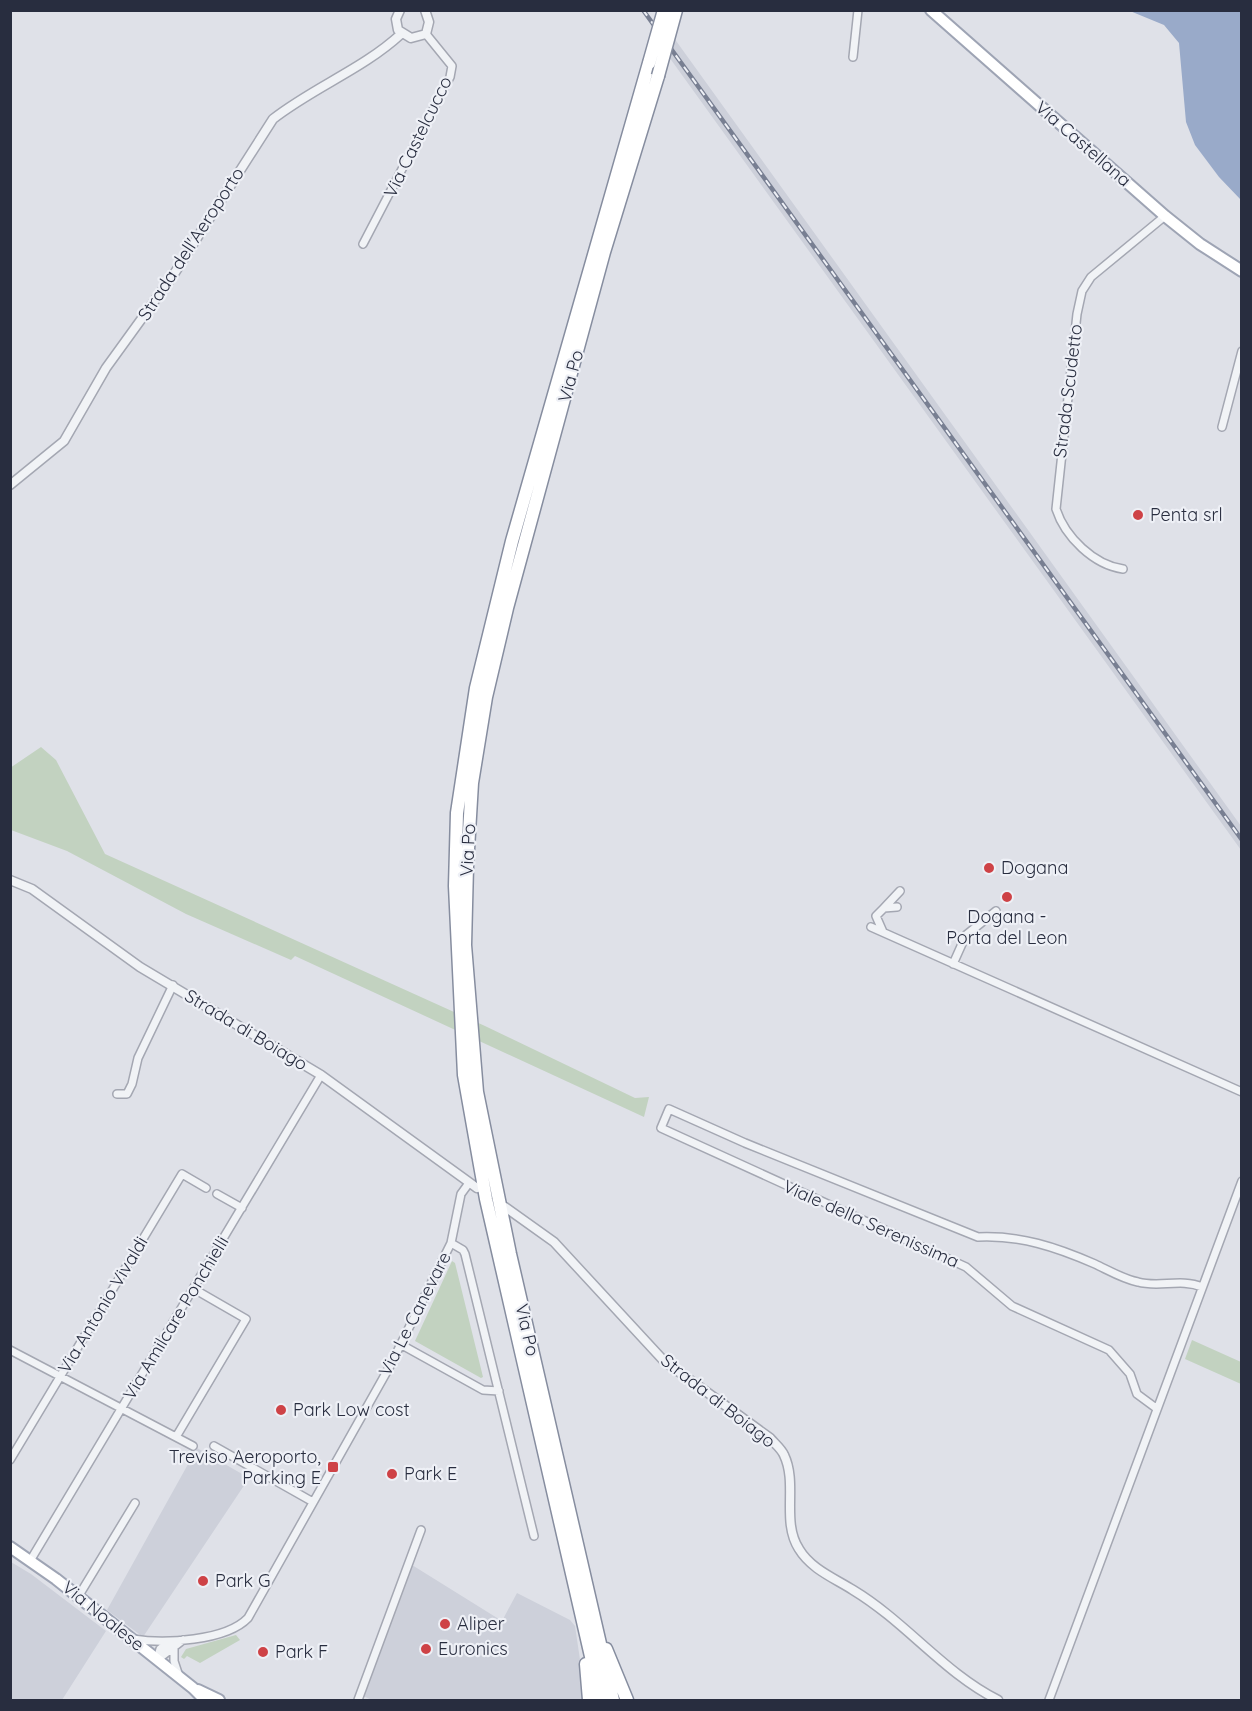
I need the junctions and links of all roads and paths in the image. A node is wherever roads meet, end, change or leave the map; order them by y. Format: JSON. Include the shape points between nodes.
{"nodes":[{"id":1,"x":400,"y":10,"type":"edge"},
{"id":2,"x":425,"y":10,"type":"edge"},
{"id":3,"x":664,"y":10,"type":"edge"},
{"id":4,"x":676,"y":10,"type":"edge"},
{"id":5,"x":858,"y":10,"type":"edge"},
{"id":6,"x":931,"y":10,"type":"edge"},
{"id":7,"x":401,"y":34,"type":"junction"},
{"id":8,"x":426,"y":34,"type":"junction"},
{"id":9,"x":852,"y":57,"type":"dead end"},
{"id":10,"x":1165,"y":216,"type":"junction"},
{"id":11,"x":363,"y":244,"type":"dead end"},
{"id":12,"x":1242,"y":271,"type":"edge"},
{"id":13,"x":1242,"y":351,"type":"edge"},
{"id":14,"x":1222,"y":427,"type":"dead end"},
{"id":15,"x":10,"y":485,"type":"edge"},
{"id":16,"x":1123,"y":569,"type":"dead end"},
{"id":17,"x":10,"y":880,"type":"edge"},
{"id":18,"x":900,"y":891,"type":"dead end"},
{"id":19,"x":897,"y":907,"type":"dead end"},
{"id":20,"x":884,"y":908,"type":"junction"},
{"id":21,"x":996,"y":911,"type":"dead end"},
{"id":22,"x":871,"y":927,"type":"dead end"},
{"id":23,"x":883,"y":933,"type":"junction"},
{"id":24,"x":953,"y":964,"type":"junction"},
{"id":25,"x":173,"y":985,"type":"junction"},
{"id":26,"x":321,"y":1075,"type":"junction"},
{"id":27,"x":1242,"y":1092,"type":"edge"},
{"id":28,"x":117,"y":1094,"type":"dead end"},
{"id":29,"x":1242,"y":1181,"type":"edge"},
{"id":30,"x":469,"y":1183,"type":"junction"},
{"id":31,"x":206,"y":1188,"type":"dead end"},
{"id":32,"x":477,"y":1188,"type":"dead end"},
{"id":33,"x":217,"y":1194,"type":"dead end"},
{"id":34,"x":505,"y":1207,"type":"dead end"},
{"id":35,"x":242,"y":1208,"type":"junction"},
{"id":36,"x":451,"y":1243,"type":"junction"},
{"id":37,"x":1202,"y":1287,"type":"junction"},
{"id":38,"x":194,"y":1289,"type":"junction"},
{"id":39,"x":400,"y":1344,"type":"junction"},
{"id":40,"x":10,"y":1350,"type":"edge"},
{"id":41,"x":61,"y":1377,"type":"junction"},
{"id":42,"x":499,"y":1392,"type":"junction"},
{"id":43,"x":123,"y":1408,"type":"junction"},
{"id":44,"x":1156,"y":1408,"type":"junction"},
{"id":45,"x":176,"y":1437,"type":"junction"},
{"id":46,"x":193,"y":1446,"type":"dead end"},
{"id":47,"x":214,"y":1446,"type":"dead end"},
{"id":48,"x":10,"y":1460,"type":"edge"},
{"id":49,"x":313,"y":1502,"type":"junction"},
{"id":50,"x":135,"y":1503,"type":"dead end"},
{"id":51,"x":421,"y":1530,"type":"dead end"},
{"id":52,"x":534,"y":1536,"type":"dead end"},
{"id":53,"x":10,"y":1547,"type":"edge"},
{"id":54,"x":30,"y":1561,"type":"junction"},
{"id":55,"x":78,"y":1597,"type":"junction"},
{"id":56,"x":588,"y":1622,"type":"junction"},
{"id":57,"x":130,"y":1639,"type":"junction"},
{"id":58,"x":173,"y":1645,"type":"junction"},
{"id":59,"x":157,"y":1660,"type":"junction"},
{"id":60,"x":180,"y":1678,"type":"junction"},
{"id":61,"x":193,"y":1688,"type":"junction"},
{"id":62,"x":204,"y":1701,"type":"edge"},
{"id":63,"x":219,"y":1701,"type":"edge"},
{"id":64,"x":358,"y":1701,"type":"edge"},
{"id":65,"x":589,"y":1701,"type":"edge"},
{"id":66,"x":601,"y":1701,"type":"edge"},
{"id":67,"x":613,"y":1701,"type":"edge"},
{"id":68,"x":627,"y":1701,"type":"edge"},
{"id":69,"x":998,"y":1701,"type":"edge"},
{"id":70,"x":1049,"y":1701,"type":"edge"}],
"edges":[{"from":1,"to":7,"type":"street","via":[[396,25]]},
{"from":2,"to":8,"type":"street","via":[[429,22]]},
{"from":3,"to":56,"type":"highway","name":"Via Po","bridge":true,"via":[[512,541],[476,688],[457,824],[456,946],[464,1075],[486,1198]]},
{"from":4,"to":56,"type":"highway","name":"Via Po","bridge":true,"via":[[604,252],[499,641],[472,783],[467,866],[465,945],[477,1092]]},
{"from":5,"to":9,"type":"street"},
{"from":6,"to":10,"type":"main road","name":"Via Castellana"},
{"from":7,"to":8,"type":"street","via":[[411,38]]},
{"from":7,"to":15,"type":"street","name":"Strada dell'Aeroporto","via":[[368,61],[273,118],[174,274],[106,368],[64,441]]},
{"from":8,"to":11,"type":"street","name":"Via Castelcucco","via":[[452,66],[450,77]]},
{"from":10,"to":12,"type":"main road","name":"Via Castellana"},
{"from":10,"to":16,"type":"street","name":"Strada Scudetto","via":[[1091,277],[1082,291],[1077,314],[1056,509],[1067,531],[1092,557],[1111,568]]},
{"from":13,"to":14,"type":"street"},
{"from":17,"to":25,"type":"street","name":"Strada di Boiago","via":[[32,889],[140,967]]},
{"from":18,"to":20,"type":"street"},
{"from":19,"to":20,"type":"street"},
{"from":20,"to":23,"type":"street","via":[[876,916]]},
{"from":21,"to":24,"type":"street","via":[[966,935]]},
{"from":22,"to":23,"type":"street"},
{"from":23,"to":24,"type":"street"},
{"from":24,"to":27,"type":"street"},
{"from":25,"to":26,"type":"street","name":"Strada di Boiago"},
{"from":25,"to":28,"type":"street","via":[[138,1058],[127,1094]]},
{"from":26,"to":30,"type":"street","name":"Strada di Boiago"},
{"from":26,"to":35,"type":"street","name":"Via Amilcare Ponchielli"},
{"from":29,"to":37,"type":"street"},
{"from":30,"to":32,"type":"street","name":"Strada di Boiago"},
{"from":30,"to":36,"type":"street","name":"Via Le Canevare","via":[[461,1194]]},
{"from":31,"to":41,"type":"street","name":"Via Antonio Vivaldi","via":[[182,1174]]},
{"from":33,"to":35,"type":"street"},
{"from":34,"to":69,"type":"street","name":"Strada di Boiago","via":[[558,1246],[664,1361],[770,1438],[784,1453],[789,1467],[790,1518],[804,1556],[877,1605],[964,1681]]},
{"from":35,"to":38,"type":"street","name":"Via Amilcare Ponchielli"},
{"from":36,"to":39,"type":"street","name":"Via Le Canevare"},
{"from":36,"to":42,"type":"street","via":[[465,1254]]},
{"from":37,"to":44,"type":"street"},
{"from":37,"to":44,"type":"street","name":"Viale della Serenissima","via":[[1191,1282],[1136,1282],[1060,1249],[1001,1236],[978,1237],[669,1109],[660,1128],[966,1267],[1012,1306],[1109,1350],[1130,1374],[1137,1394]]},
{"from":38,"to":43,"type":"street","name":"Via Amilcare Ponchielli"},
{"from":38,"to":45,"type":"street","via":[[246,1319]]},
{"from":39,"to":42,"type":"street","via":[[483,1390]]},
{"from":39,"to":49,"type":"street","name":"Via Le Canevare"},
{"from":40,"to":41,"type":"street"},
{"from":41,"to":43,"type":"street"},
{"from":41,"to":48,"type":"street","name":"Via Antonio Vivaldi"},
{"from":42,"to":52,"type":"street"},
{"from":43,"to":45,"type":"street"},
{"from":43,"to":54,"type":"street","name":"Via Amilcare Ponchielli"},
{"from":44,"to":70,"type":"street"},
{"from":45,"to":46,"type":"street"},
{"from":47,"to":49,"type":"street"},
{"from":49,"to":58,"type":"street","name":"Via Le Canevare","via":[[248,1618],[232,1631],[185,1639]]},
{"from":50,"to":55,"type":"street"},
{"from":51,"to":64,"type":"street"},
{"from":53,"to":54,"type":"main road","name":"Via Noalese"},
{"from":54,"to":55,"type":"main road","name":"Via Noalese"},
{"from":55,"to":57,"type":"main road","name":"Via Noalese"},
{"from":56,"to":65,"type":"highway"},
{"from":56,"to":66,"type":"highway","name":"Via Po"},
{"from":56,"to":67,"type":"highway","name":"Via Po"},
{"from":56,"to":68,"type":"highway"},
{"from":57,"to":58,"type":"street","name":"Via Le Canevare"},
{"from":57,"to":59,"type":"main road","name":"Via Noalese"},
{"from":58,"to":59,"type":"street","via":[[161,1647]]},
{"from":58,"to":60,"type":"street"},
{"from":59,"to":60,"type":"main road","name":"Via Noalese"},
{"from":60,"to":61,"type":"main road","name":"Via Noalese"},
{"from":61,"to":62,"type":"main road","name":"Via Noalese"},
{"from":61,"to":63,"type":"main road","name":"Via Noalese"}]}
